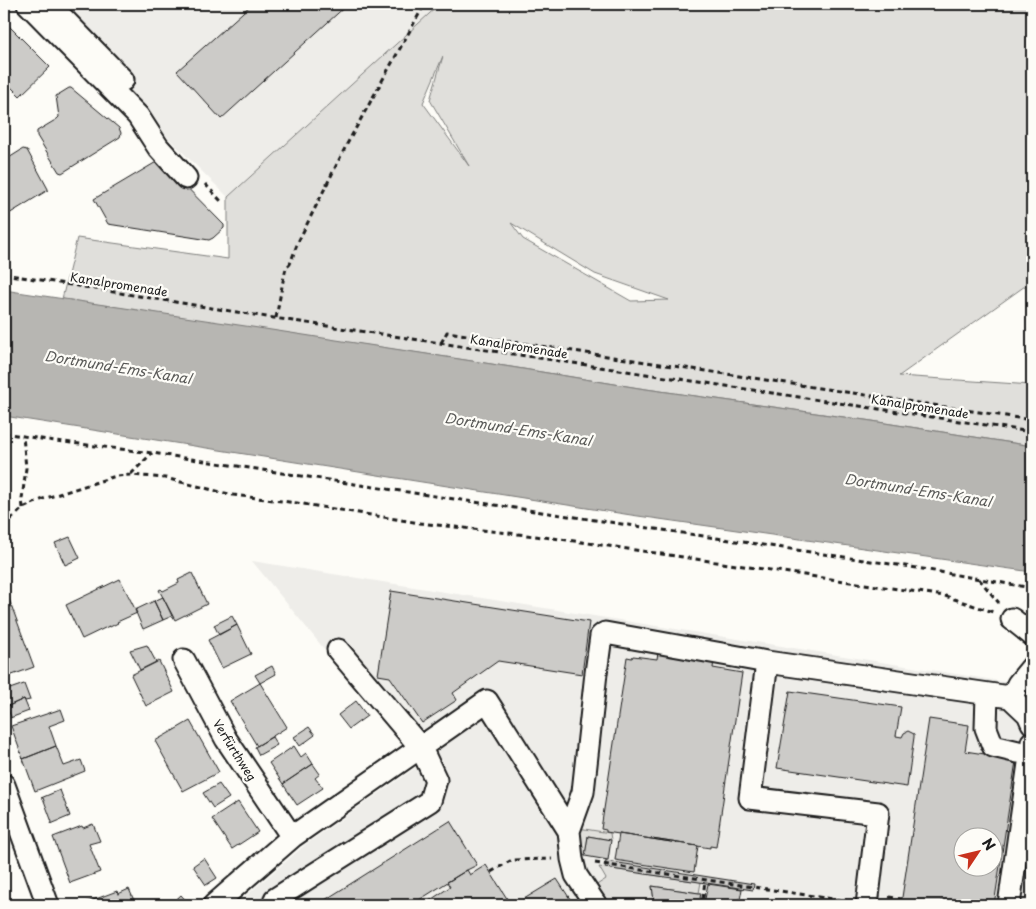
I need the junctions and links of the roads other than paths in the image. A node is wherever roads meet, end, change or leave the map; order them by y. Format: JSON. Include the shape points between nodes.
{"nodes":[{"id":1,"x":28,"y":4,"type":"edge"},
{"id":2,"x":49,"y":4,"type":"edge"},
{"id":3,"x":123,"y":80,"type":"dead end"},
{"id":4,"x":186,"y":178,"type":"dead end"},
{"id":5,"x":1012,"y":619,"type":"road end"},
{"id":6,"x":1032,"y":635,"type":"edge"},
{"id":7,"x":338,"y":650,"type":"dead end"},
{"id":8,"x":184,"y":660,"type":"dead end"},
{"id":9,"x":767,"y":662,"type":"junction"},
{"id":10,"x":1032,"y":667,"type":"edge"},
{"id":11,"x":987,"y":694,"type":"junction"},
{"id":12,"x":1018,"y":697,"type":"edge"},
{"id":13,"x":1032,"y":723,"type":"edge"},
{"id":14,"x":1025,"y":747,"type":"edge"},
{"id":15,"x":416,"y":751,"type":"junction"},
{"id":16,"x":4,"y":785,"type":"edge"},
{"id":17,"x":569,"y":831,"type":"junction"},
{"id":18,"x":292,"y":837,"type":"junction"},
{"id":19,"x":275,"y":899,"type":"dead end"},
{"id":20,"x":868,"y":902,"type":"edge"},
{"id":21,"x":48,"y":905,"type":"edge"},
{"id":22,"x":214,"y":905,"type":"edge"},
{"id":23,"x":596,"y":905,"type":"edge"},
{"id":24,"x":1009,"y":905,"type":"edge"}],
"edges":[{"from":1,"to":4,"type":"street","via":[[138,116],[158,147]]},
{"from":2,"to":3,"type":"street"},
{"from":5,"to":6,"type":"street"},
{"from":7,"to":15,"type":"street"},
{"from":8,"to":18,"type":"street","name":"Verfürthweg","via":[[226,739]]},
{"from":9,"to":11,"type":"street"},
{"from":9,"to":17,"type":"street","via":[[605,633],[601,636],[583,792]]},
{"from":9,"to":20,"type":"street","via":[[750,798],[878,813]]},
{"from":10,"to":12,"type":"street","via":[[1018,684]]},
{"from":11,"to":12,"type":"street"},
{"from":11,"to":14,"type":"street","via":[[986,728],[992,746]]},
{"from":12,"to":13,"type":"street"},
{"from":14,"to":24,"type":"street"},
{"from":15,"to":17,"type":"street","via":[[487,701]]},
{"from":15,"to":18,"type":"street"},
{"from":15,"to":19,"type":"street","via":[[436,780],[430,801]]},
{"from":16,"to":21,"type":"street"},
{"from":17,"to":23,"type":"street","via":[[576,875]]},
{"from":18,"to":22,"type":"street"}]}
